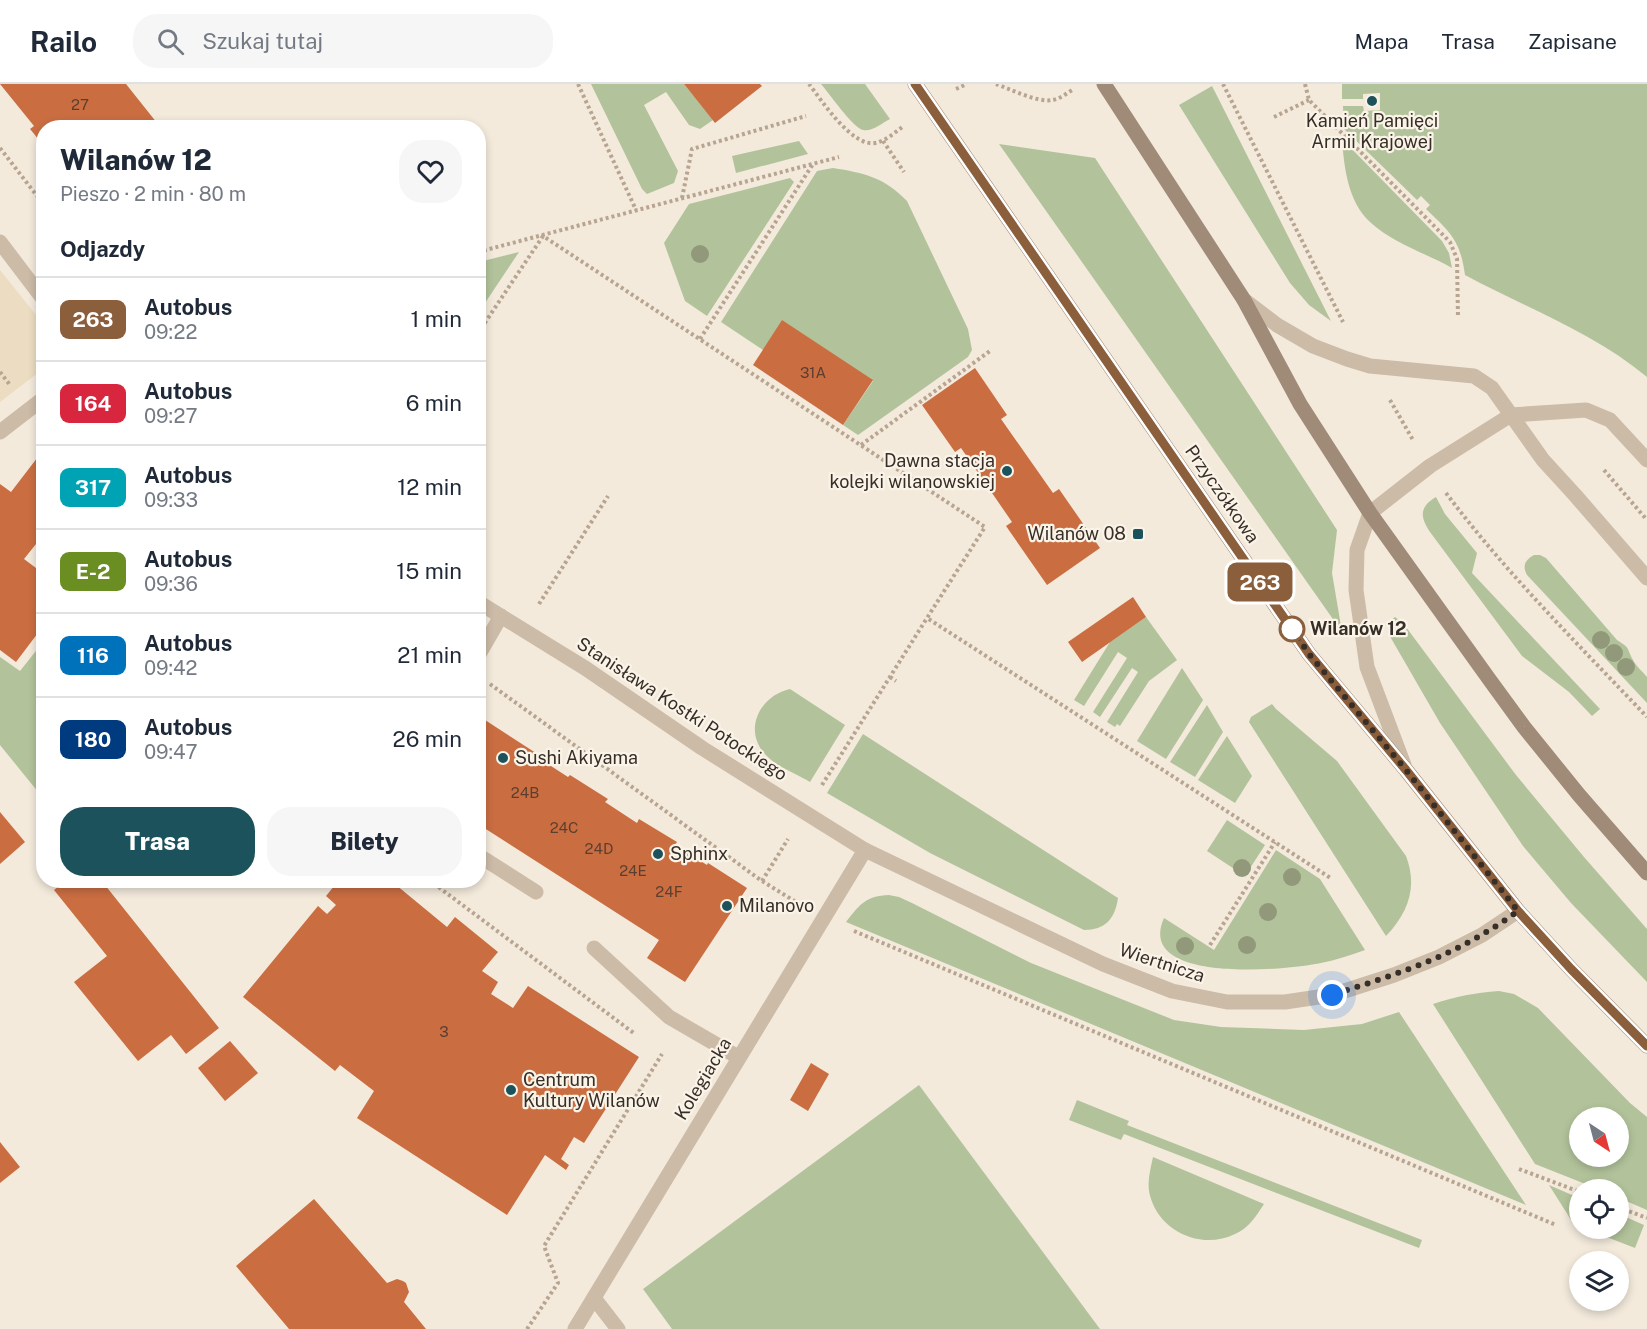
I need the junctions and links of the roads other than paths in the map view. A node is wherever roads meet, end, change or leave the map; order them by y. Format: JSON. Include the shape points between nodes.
{"nodes":[{"id":1,"x":915,"y":84,"type":"edge"},
{"id":2,"x":1104,"y":84,"type":"edge"},
{"id":3,"x":0,"y":242,"type":"edge"},
{"id":4,"x":36,"y":289,"type":"edge"},
{"id":5,"x":1244,"y":300,"type":"junction"},
{"id":6,"x":36,"y":404,"type":"edge"},
{"id":7,"x":1511,"y":416,"type":"junction"},
{"id":8,"x":0,"y":432,"type":"edge"},
{"id":9,"x":1647,"y":460,"type":"edge"},
{"id":10,"x":1370,"y":513,"type":"junction"},
{"id":11,"x":1647,"y":578,"type":"edge"},
{"id":12,"x":486,"y":607,"type":"edge"},
{"id":13,"x":501,"y":616,"type":"junction"},
{"id":14,"x":486,"y":642,"type":"edge"},
{"id":15,"x":1406,"y":770,"type":"junction"},
{"id":16,"x":865,"y":850,"type":"junction"},
{"id":17,"x":486,"y":860,"type":"edge"},
{"id":18,"x":1644,"y":870,"type":"edge"},
{"id":19,"x":536,"y":892,"type":"dead end"},
{"id":20,"x":1518,"y":911,"type":"junction"},
{"id":21,"x":594,"y":948,"type":"dead end"},
{"id":22,"x":1647,"y":1046,"type":"edge"},
{"id":23,"x":738,"y":1057,"type":"junction"},
{"id":24,"x":594,"y":1298,"type":"junction"},
{"id":25,"x":575,"y":1329,"type":"edge"},
{"id":26,"x":618,"y":1329,"type":"edge"}],
"edges":[{"from":1,"to":15,"type":"main road","name":"Przyczółkowa","via":[[1309,654]]},
{"from":2,"to":5,"type":"main road"},
{"from":3,"to":4,"type":"street"},
{"from":5,"to":7,"type":"street","via":[[1313,346],[1354,361],[1474,376],[1492,388]]},
{"from":5,"to":10,"type":"main road","via":[[1300,404]]},
{"from":6,"to":8,"type":"street"},
{"from":7,"to":9,"type":"street","via":[[1586,410],[1610,420]]},
{"from":7,"to":10,"type":"street","via":[[1430,466]]},
{"from":7,"to":11,"type":"street","via":[[1543,460]]},
{"from":10,"to":15,"type":"street","via":[[1357,550],[1356,590],[1367,667]]},
{"from":10,"to":18,"type":"main road","via":[[1524,727]]},
{"from":12,"to":13,"type":"street","name":"Stanisława Kostki Potockiego"},
{"from":13,"to":14,"type":"street"},
{"from":13,"to":16,"type":"street","name":"Stanisława Kostki Potockiego"},
{"from":15,"to":20,"type":"main road","name":"Przyczółkowa"},
{"from":16,"to":20,"type":"street","name":"Wiertnicza","via":[[1103,964],[1172,991],[1227,1002],[1285,1002],[1332,995],[1439,957]]},
{"from":16,"to":23,"type":"street","name":"Kolegiacka"},
{"from":17,"to":19,"type":"street"},
{"from":20,"to":22,"type":"main road"},
{"from":21,"to":23,"type":"street","via":[[669,1017]]},
{"from":23,"to":24,"type":"street","name":"Kolegiacka"},
{"from":24,"to":25,"type":"street","name":"Kolegiacka"},
{"from":24,"to":26,"type":"street"}]}
